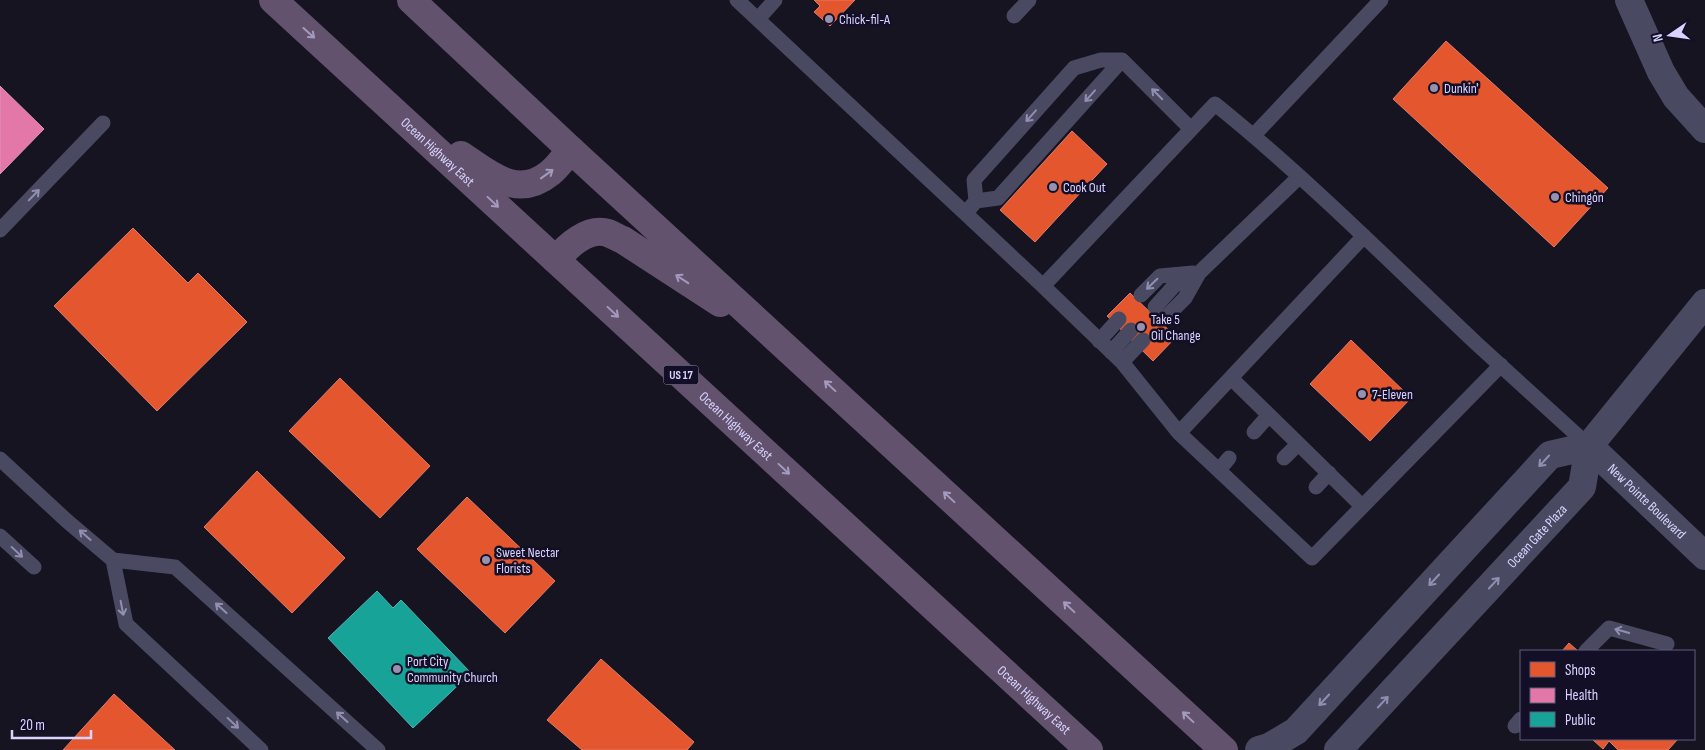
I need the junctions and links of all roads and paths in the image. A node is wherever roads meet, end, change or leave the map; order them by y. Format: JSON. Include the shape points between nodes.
{"nodes":[{"id":1,"x":273,"y":0,"type":"edge"},
{"id":2,"x":411,"y":0,"type":"edge"},
{"id":3,"x":737,"y":0,"type":"edge"},
{"id":4,"x":775,"y":0,"type":"edge"},
{"id":5,"x":1028,"y":0,"type":"edge"},
{"id":6,"x":1381,"y":0,"type":"edge"},
{"id":7,"x":1629,"y":0,"type":"edge"},
{"id":8,"x":1014,"y":16,"type":"dead end"},
{"id":9,"x":758,"y":19,"type":"junction"},
{"id":10,"x":1122,"y":60,"type":"junction"},
{"id":11,"x":399,"y":116,"type":"junction"},
{"id":12,"x":103,"y":123,"type":"dead end"},
{"id":13,"x":1191,"y":129,"type":"junction"},
{"id":14,"x":1705,"y":129,"type":"edge"},
{"id":15,"x":1254,"y":135,"type":"junction"},
{"id":16,"x":571,"y":150,"type":"junction"},
{"id":17,"x":1299,"y":177,"type":"junction"},
{"id":18,"x":976,"y":201,"type":"junction"},
{"id":19,"x":966,"y":213,"type":"junction"},
{"id":20,"x":0,"y":230,"type":"edge"},
{"id":21,"x":1364,"y":236,"type":"junction"},
{"id":22,"x":556,"y":260,"type":"junction"},
{"id":23,"x":1200,"y":272,"type":"junction"},
{"id":24,"x":1043,"y":286,"type":"junction"},
{"id":25,"x":1141,"y":295,"type":"dead end"},
{"id":26,"x":1705,"y":303,"type":"edge"},
{"id":27,"x":1161,"y":312,"type":"dead end"},
{"id":28,"x":1119,"y":320,"type":"dead end"},
{"id":29,"x":1099,"y":341,"type":"junction"},
{"id":30,"x":782,"y":343,"type":"junction"},
{"id":31,"x":1111,"y":352,"type":"junction"},
{"id":32,"x":1122,"y":362,"type":"junction"},
{"id":33,"x":1501,"y":365,"type":"junction"},
{"id":34,"x":1231,"y":378,"type":"junction"},
{"id":35,"x":1269,"y":415,"type":"junction"},
{"id":36,"x":1254,"y":432,"type":"dead end"},
{"id":37,"x":1179,"y":433,"type":"junction"},
{"id":38,"x":1298,"y":444,"type":"junction"},
{"id":39,"x":1589,"y":446,"type":"junction"},
{"id":40,"x":1229,"y":458,"type":"dead end"},
{"id":41,"x":1284,"y":458,"type":"dead end"},
{"id":42,"x":0,"y":459,"type":"edge"},
{"id":43,"x":1218,"y":470,"type":"junction"},
{"id":44,"x":1328,"y":473,"type":"junction"},
{"id":45,"x":1316,"y":487,"type":"dead end"},
{"id":46,"x":1362,"y":506,"type":"junction"},
{"id":47,"x":0,"y":536,"type":"edge"},
{"id":48,"x":1705,"y":556,"type":"edge"},
{"id":49,"x":113,"y":560,"type":"junction"},
{"id":50,"x":34,"y":567,"type":"dead end"},
{"id":51,"x":1667,"y":644,"type":"dead end"},
{"id":52,"x":1587,"y":650,"type":"edge"},
{"id":53,"x":1005,"y":673,"type":"junction"},
{"id":54,"x":261,"y":750,"type":"edge"},
{"id":55,"x":378,"y":750,"type":"edge"},
{"id":56,"x":1089,"y":750,"type":"edge"},
{"id":57,"x":1112,"y":750,"type":"edge"},
{"id":58,"x":1224,"y":750,"type":"edge"},
{"id":59,"x":1259,"y":750,"type":"edge"},
{"id":60,"x":1338,"y":750,"type":"edge"}],
"edges":[{"from":1,"to":11,"type":"highway","name":"Ocean Highway East","number":"US 17","one_way":true},
{"from":2,"to":16,"type":"highway"},
{"from":3,"to":9,"type":"lane"},
{"from":4,"to":9,"type":"lane"},
{"from":5,"to":8,"type":"lane"},
{"from":6,"to":15,"type":"lane"},
{"from":7,"to":14,"type":"street","via":[[1661,72],[1676,97]]},
{"from":9,"to":19,"type":"lane"},
{"from":13,"to":10,"type":"lane","one_way":true},
{"from":10,"to":18,"type":"lane","one_way":true,"via":[[998,198]]},
{"from":10,"to":18,"type":"lane","one_way":true,"via":[[1101,60],[1074,68],[974,180]]},
{"from":11,"to":16,"type":"highway","one_way":true,"via":[[503,182],[519,186],[550,173]]},
{"from":11,"to":22,"type":"highway","name":"Ocean Highway East","number":"US 17","one_way":true},
{"from":20,"to":12,"type":"lane","one_way":true},
{"from":13,"to":15,"type":"lane","via":[[1215,104]]},
{"from":13,"to":24,"type":"lane"},
{"from":15,"to":17,"type":"lane"},
{"from":16,"to":30,"type":"highway"},
{"from":17,"to":21,"type":"lane"},
{"from":17,"to":23,"type":"lane"},
{"from":18,"to":19,"type":"lane"},
{"from":19,"to":24,"type":"lane"},
{"from":21,"to":33,"type":"lane"},
{"from":21,"to":34,"type":"lane"},
{"from":30,"to":22,"type":"highway","one_way":true,"via":[[623,240],[607,233],[596,232],[579,239],[566,247]]},
{"from":22,"to":53,"type":"highway","name":"Ocean Highway East","number":"US 17","one_way":true},
{"from":23,"to":25,"type":"lane","one_way":true,"via":[[1160,276]]},
{"from":23,"to":27,"type":"lane","via":[[1174,286]]},
{"from":24,"to":29,"type":"lane"},
{"from":26,"to":39,"type":"street","name":"Ocean Gate Plaza"},
{"from":28,"to":29,"type":"lane"},
{"from":29,"to":31,"type":"lane"},
{"from":58,"to":30,"type":"highway","one_way":true},
{"from":31,"to":32,"type":"lane"},
{"from":31,"to":32,"type":"lane","via":[[1137,335]]},
{"from":32,"to":37,"type":"lane"},
{"from":33,"to":39,"type":"lane"},
{"from":33,"to":46,"type":"lane"},
{"from":34,"to":35,"type":"lane"},
{"from":34,"to":37,"type":"lane"},
{"from":35,"to":36,"type":"lane"},
{"from":35,"to":38,"type":"lane"},
{"from":37,"to":43,"type":"lane"},
{"from":38,"to":41,"type":"lane"},
{"from":38,"to":44,"type":"lane"},
{"from":39,"to":48,"type":"street","name":"New Pointe Boulevard"},
{"from":39,"to":59,"type":"street","one_way":true,"via":[[1550,455],[1296,730],[1269,748]]},
{"from":60,"to":39,"type":"street","name":"Ocean Gate Plaza","one_way":true,"via":[[1582,487]]},
{"from":40,"to":43,"type":"lane"},
{"from":49,"to":42,"type":"lane","one_way":true},
{"from":43,"to":46,"type":"lane","via":[[1251,490],[1285,523],[1312,558]]},
{"from":44,"to":45,"type":"lane"},
{"from":44,"to":46,"type":"lane"},
{"from":47,"to":50,"type":"lane","one_way":true},
{"from":49,"to":54,"type":"lane","one_way":true,"via":[[126,624]]},
{"from":55,"to":49,"type":"lane","one_way":true,"via":[[175,567]]},
{"from":51,"to":52,"type":"lane","one_way":true,"via":[[1609,628]]},
{"from":53,"to":56,"type":"highway","name":"Ocean Highway East","number":"US 17"},
{"from":53,"to":57,"type":"highway"}]}
